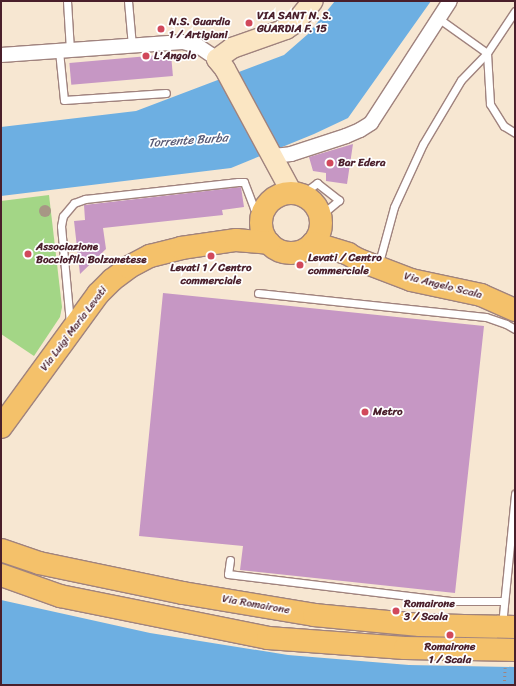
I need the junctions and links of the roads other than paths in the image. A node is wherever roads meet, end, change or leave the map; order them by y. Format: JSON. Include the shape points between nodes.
{"nodes":[{"id":1,"x":67,"y":1,"type":"edge"},
{"id":2,"x":128,"y":1,"type":"edge"},
{"id":3,"x":313,"y":1,"type":"edge"},
{"id":4,"x":450,"y":1,"type":"edge"},
{"id":5,"x":515,"y":11,"type":"edge"},
{"id":6,"x":438,"y":18,"type":"junction"},
{"id":7,"x":132,"y":46,"type":"junction"},
{"id":8,"x":65,"y":51,"type":"junction"},
{"id":9,"x":487,"y":53,"type":"junction"},
{"id":10,"x":1,"y":55,"type":"edge"},
{"id":11,"x":221,"y":64,"type":"junction"},
{"id":12,"x":166,"y":93,"type":"dead end"},
{"id":13,"x":515,"y":133,"type":"edge"},
{"id":14,"x":273,"y":156,"type":"junction"},
{"id":15,"x":297,"y":194,"type":"junction"},
{"id":16,"x":262,"y":212,"type":"junction"},
{"id":17,"x":318,"y":228,"type":"junction"},
{"id":18,"x":236,"y":240,"type":"junction"},
{"id":19,"x":269,"y":244,"type":"junction"},
{"id":20,"x":378,"y":268,"type":"junction"},
{"id":21,"x":258,"y":292,"type":"dead end"},
{"id":22,"x":515,"y":310,"type":"edge"},
{"id":23,"x":515,"y":329,"type":"edge"},
{"id":24,"x":71,"y":332,"type":"junction"},
{"id":25,"x":1,"y":427,"type":"edge"},
{"id":26,"x":515,"y":494,"type":"edge"},
{"id":27,"x":1,"y":550,"type":"edge"},
{"id":28,"x":230,"y":560,"type":"dead end"},
{"id":29,"x":1,"y":574,"type":"edge"},
{"id":30,"x":504,"y":601,"type":"junction"},
{"id":31,"x":509,"y":627,"type":"edge"},
{"id":32,"x":510,"y":658,"type":"edge"}],
"edges":[{"from":1,"to":8,"type":"lane"},
{"from":2,"to":7,"type":"lane"},
{"from":3,"to":11,"type":"main road","via":[[295,23],[286,29],[232,48]]},
{"from":4,"to":6,"type":"street"},
{"from":5,"to":9,"type":"lane"},
{"from":6,"to":9,"type":"lane"},
{"from":6,"to":14,"type":"street","via":[[371,123],[346,136],[291,154]]},
{"from":7,"to":8,"type":"street"},
{"from":7,"to":11,"type":"street","via":[[183,42],[198,46]]},
{"from":8,"to":10,"type":"street"},
{"from":8,"to":12,"type":"lane","via":[[64,100]]},
{"from":9,"to":13,"type":"lane","via":[[490,104],[504,126]]},
{"from":9,"to":20,"type":"lane","via":[[461,80],[423,144],[394,207]]},
{"from":11,"to":14,"type":"main road"},
{"from":14,"to":15,"type":"main road"},
{"from":15,"to":16,"type":"main road","via":[[282,194],[274,198]]},
{"from":15,"to":17,"type":"main road","via":[[313,203]]},
{"from":16,"to":18,"type":"main road"},
{"from":16,"to":19,"type":"main road","via":[[261,228]]},
{"from":16,"to":24,"type":"lane","via":[[254,208],[244,182],[85,199],[74,203],[63,216],[61,226]]},
{"from":17,"to":19,"type":"main road","via":[[305,249],[296,252],[286,252]]},
{"from":17,"to":20,"type":"main road","name":"Via Angelo Scala","via":[[348,254]]},
{"from":18,"to":19,"type":"main road","name":"Via Luigi Maria Levati"},
{"from":18,"to":24,"type":"main road","name":"Via Luigi Maria Levati","via":[[165,252],[150,256],[129,267],[98,294]]},
{"from":20,"to":22,"type":"main road","name":"Via Angelo Scala","via":[[411,280],[481,295]]},
{"from":21,"to":23,"type":"lane","via":[[486,317]]},
{"from":24,"to":25,"type":"main road","name":"Via Luigi Maria Levati"},
{"from":26,"to":30,"type":"lane"},
{"from":27,"to":31,"type":"main road","name":"Via Romairone","via":[[39,562],[182,593],[314,615],[420,625]]},
{"from":28,"to":30,"type":"lane","via":[[228,574],[452,602]]},
{"from":29,"to":32,"type":"main road","via":[[60,596],[268,638]]},
{"from":30,"to":31,"type":"lane"}]}
